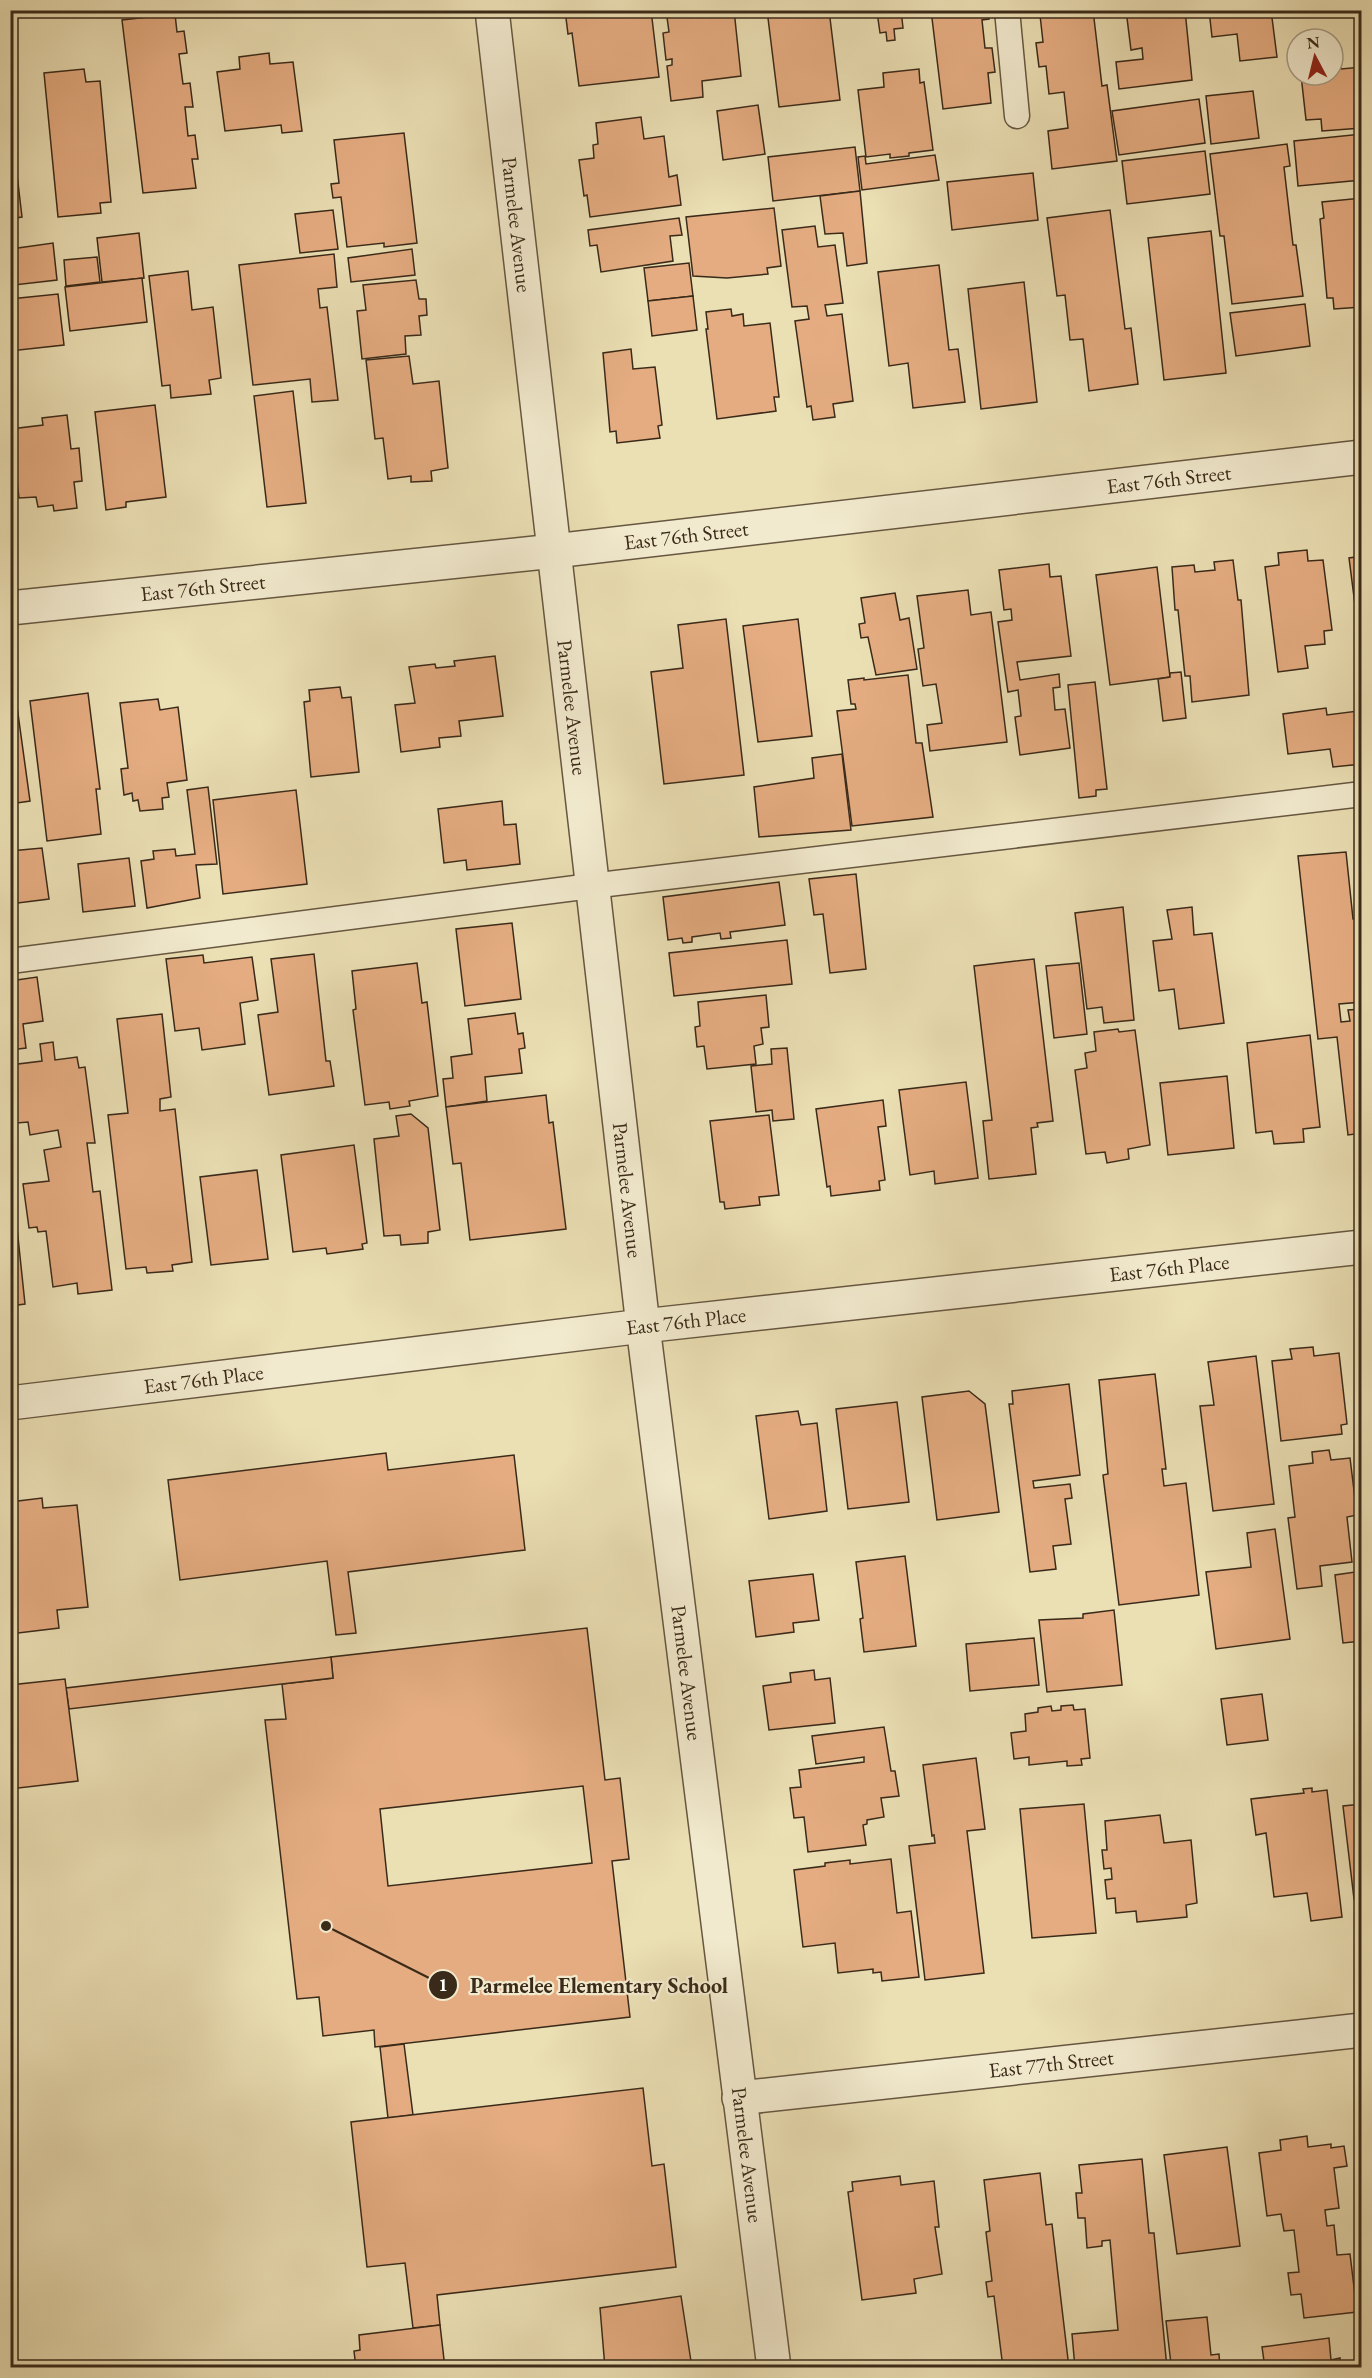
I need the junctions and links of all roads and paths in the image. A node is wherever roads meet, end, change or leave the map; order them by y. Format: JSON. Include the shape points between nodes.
{"nodes":[{"id":1,"x":492,"y":10,"type":"edge"},
{"id":2,"x":1007,"y":10,"type":"edge"},
{"id":3,"x":1017,"y":116,"type":"dead end"},
{"id":4,"x":1362,"y":457,"type":"edge"},
{"id":5,"x":554,"y":551,"type":"junction"},
{"id":6,"x":10,"y":608,"type":"edge"},
{"id":7,"x":1362,"y":794,"type":"edge"},
{"id":8,"x":591,"y":886,"type":"junction"},
{"id":9,"x":10,"y":961,"type":"edge"},
{"id":10,"x":1362,"y":1247,"type":"edge"},
{"id":11,"x":643,"y":1326,"type":"junction"},
{"id":12,"x":10,"y":1403,"type":"edge"},
{"id":13,"x":1362,"y":2030,"type":"edge"},
{"id":14,"x":739,"y":2098,"type":"junction"},
{"id":15,"x":774,"y":2367,"type":"edge"}],
"edges":[{"from":1,"to":5,"type":"street","name":"Parmelee Avenue"},
{"from":2,"to":3,"type":"lane"},
{"from":4,"to":5,"type":"street","name":"East 76th Street"},
{"from":5,"to":6,"type":"street","name":"East 76th Street"},
{"from":5,"to":8,"type":"street","name":"Parmelee Avenue"},
{"from":7,"to":8,"type":"lane"},
{"from":8,"to":9,"type":"lane"},
{"from":8,"to":11,"type":"street","name":"Parmelee Avenue"},
{"from":10,"to":11,"type":"street","name":"East 76th Place"},
{"from":11,"to":12,"type":"street","name":"East 76th Place"},
{"from":11,"to":14,"type":"street","name":"Parmelee Avenue"},
{"from":13,"to":14,"type":"street","name":"East 77th Street"},
{"from":14,"to":15,"type":"street","name":"Parmelee Avenue"}]}
